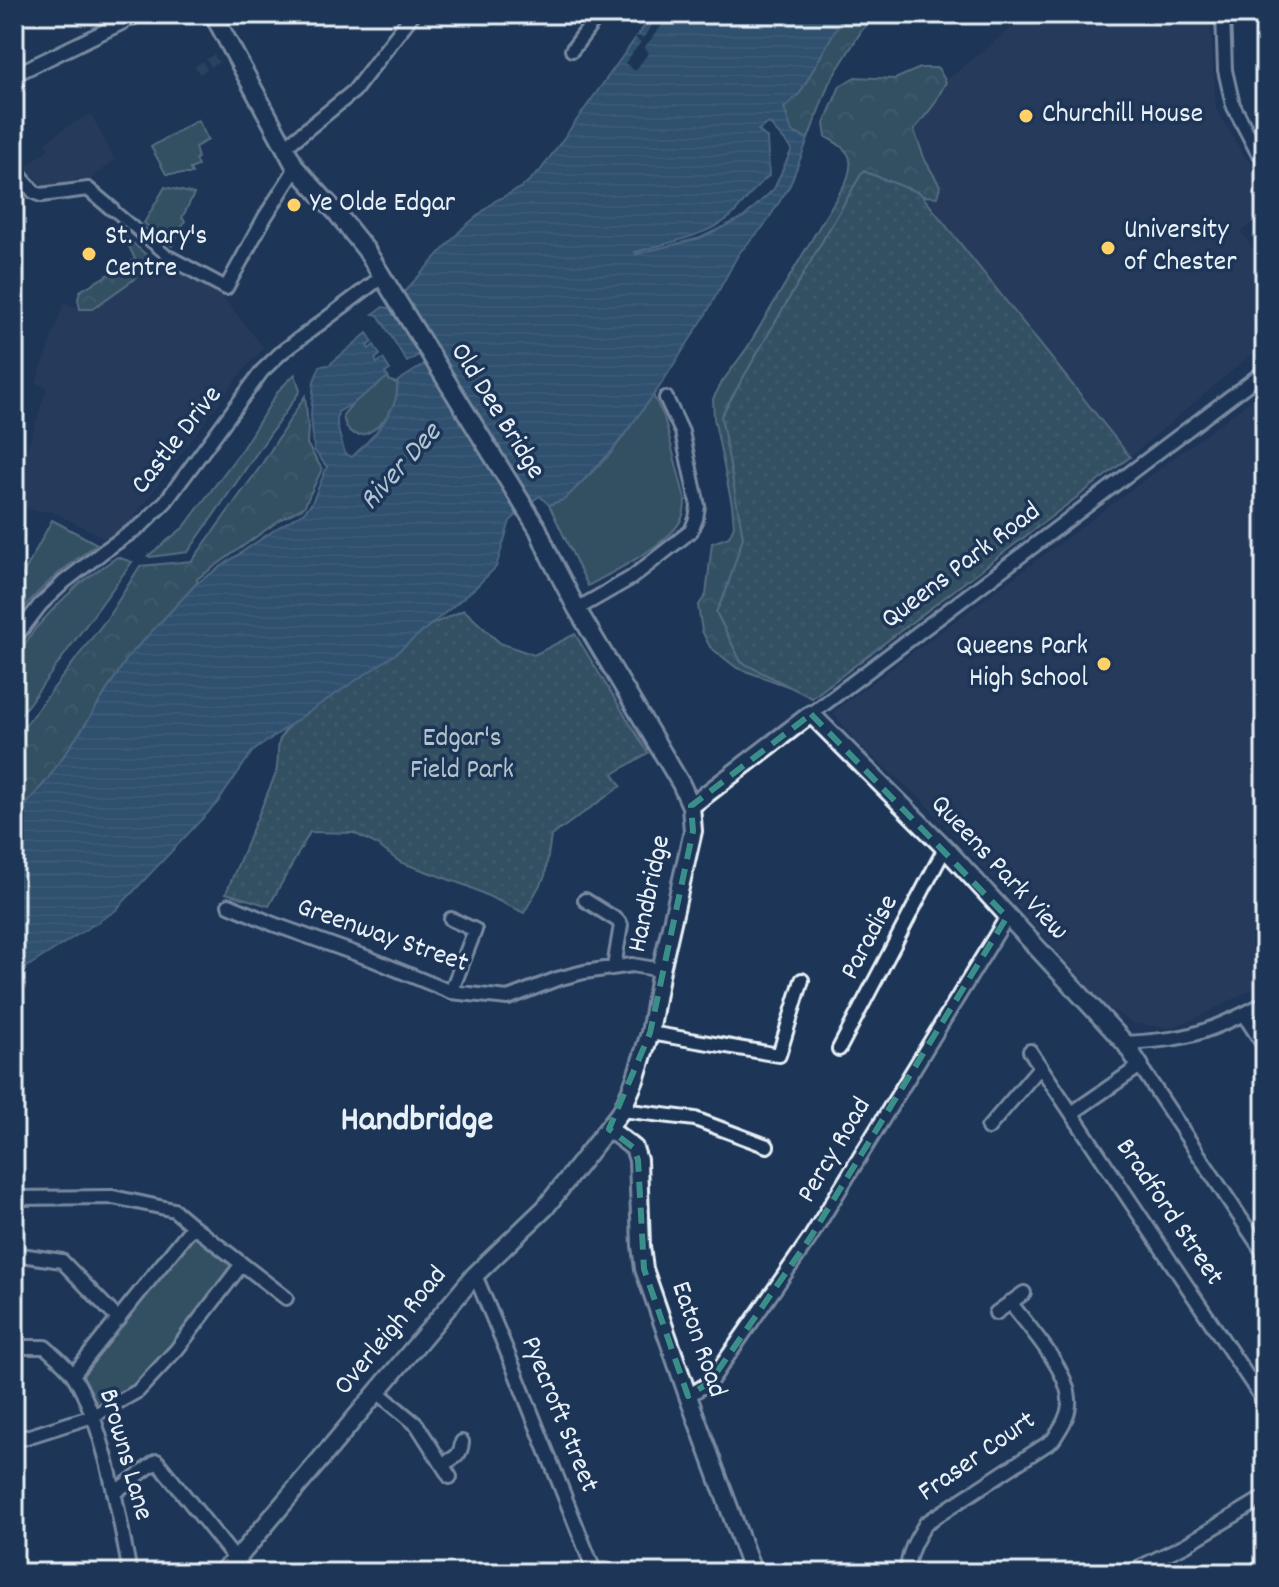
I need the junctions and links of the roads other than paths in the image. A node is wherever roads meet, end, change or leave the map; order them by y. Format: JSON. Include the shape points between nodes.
{"nodes":[{"id":1,"x":140,"y":14,"type":"edge"},
{"id":2,"x":213,"y":14,"type":"edge"},
{"id":3,"x":413,"y":14,"type":"edge"},
{"id":4,"x":599,"y":14,"type":"edge"},
{"id":5,"x":1223,"y":14,"type":"edge"},
{"id":6,"x":574,"y":41,"type":"dead end"},
{"id":7,"x":14,"y":75,"type":"edge"},
{"id":8,"x":284,"y":148,"type":"junction"},
{"id":9,"x":1265,"y":158,"type":"edge"},
{"id":10,"x":296,"y":168,"type":"junction"},
{"id":11,"x":14,"y":169,"type":"edge"},
{"id":12,"x":112,"y":209,"type":"joint"},
{"id":13,"x":170,"y":258,"type":"joint"},
{"id":14,"x":383,"y":276,"type":"junction"},
{"id":15,"x":1265,"y":371,"type":"edge"},
{"id":16,"x":666,"y":398,"type":"dead end"},
{"id":17,"x":549,"y":555,"type":"joint"},
{"id":18,"x":577,"y":609,"type":"junction"},
{"id":19,"x":14,"y":639,"type":"edge"},
{"id":20,"x":811,"y":714,"type":"junction"},
{"id":21,"x":691,"y":806,"type":"junction"},
{"id":22,"x":945,"y":848,"type":"junction"},
{"id":23,"x":585,"y":900,"type":"dead end"},
{"id":24,"x":229,"y":905,"type":"dead end"},
{"id":25,"x":1007,"y":917,"type":"junction"},
{"id":26,"x":451,"y":919,"type":"dead end"},
{"id":27,"x":614,"y":967,"type":"junction"},
{"id":28,"x":661,"y":970,"type":"junction"},
{"id":29,"x":802,"y":980,"type":"dead end"},
{"id":30,"x":451,"y":992,"type":"junction"},
{"id":31,"x":1265,"y":1003,"type":"edge"},
{"id":32,"x":1244,"y":1015,"type":"junction"},
{"id":33,"x":650,"y":1033,"type":"junction"},
{"id":34,"x":1125,"y":1043,"type":"junction"},
{"id":35,"x":1265,"y":1047,"type":"edge"},
{"id":36,"x":839,"y":1049,"type":"dead end"},
{"id":37,"x":1030,"y":1051,"type":"dead end"},
{"id":38,"x":1140,"y":1066,"type":"junction"},
{"id":39,"x":1040,"y":1067,"type":"junction"},
{"id":40,"x":622,"y":1110,"type":"junction"},
{"id":41,"x":1072,"y":1113,"type":"junction"},
{"id":42,"x":988,"y":1128,"type":"dead end"},
{"id":43,"x":609,"y":1129,"type":"junction"},
{"id":44,"x":767,"y":1146,"type":"dead end"},
{"id":45,"x":14,"y":1198,"type":"edge"},
{"id":46,"x":193,"y":1226,"type":"junction"},
{"id":47,"x":14,"y":1254,"type":"edge"},
{"id":48,"x":1265,"y":1255,"type":"edge"},
{"id":49,"x":242,"y":1264,"type":"junction"},
{"id":50,"x":475,"y":1275,"type":"junction"},
{"id":51,"x":1024,"y":1293,"type":"dead end"},
{"id":52,"x":286,"y":1298,"type":"dead end"},
{"id":53,"x":1010,"y":1302,"type":"junction"},
{"id":54,"x":996,"y":1313,"type":"dead end"},
{"id":55,"x":119,"y":1320,"type":"junction"},
{"id":56,"x":14,"y":1347,"type":"edge"},
{"id":57,"x":73,"y":1375,"type":"junction"},
{"id":58,"x":376,"y":1391,"type":"junction"},
{"id":59,"x":688,"y":1396,"type":"junction"},
{"id":60,"x":1265,"y":1403,"type":"edge"},
{"id":61,"x":93,"y":1416,"type":"junction"},
{"id":62,"x":14,"y":1441,"type":"edge"},
{"id":63,"x":462,"y":1442,"type":"dead end"},
{"id":64,"x":443,"y":1464,"type":"junction"},
{"id":65,"x":450,"y":1477,"type":"dead end"},
{"id":66,"x":114,"y":1493,"type":"junction"},
{"id":67,"x":1265,"y":1497,"type":"edge"},
{"id":68,"x":240,"y":1567,"type":"edge"},
{"id":69,"x":130,"y":1573,"type":"edge"},
{"id":70,"x":220,"y":1573,"type":"edge"},
{"id":71,"x":595,"y":1573,"type":"edge"},
{"id":72,"x":753,"y":1573,"type":"edge"},
{"id":73,"x":907,"y":1573,"type":"edge"},
{"id":74,"x":1128,"y":1573,"type":"edge"}],
"edges":[{"from":1,"to":7,"type":"street"},
{"from":2,"to":8,"type":"street","via":[[226,54]]},
{"from":3,"to":8,"type":"street","via":[[354,91]]},
{"from":4,"to":6,"type":"street"},
{"from":5,"to":9,"type":"street","via":[[1225,70],[1233,105]]},
{"from":8,"to":10,"type":"street"},
{"from":10,"to":13,"type":"street","via":[[226,288]]},
{"from":10,"to":14,"type":"street"},
{"from":11,"to":12,"type":"street","via":[[41,195],[88,189]]},
{"from":12,"to":13,"type":"street"},
{"from":14,"to":17,"type":"street","name":"Old Dee Bridge"},
{"from":14,"to":19,"type":"street","name":"Castle Drive","via":[[262,371],[166,501],[64,582]]},
{"from":15,"to":20,"type":"street","name":"Queens Park Road"},
{"from":16,"to":18,"type":"street","via":[[682,432],[698,506],[691,531],[631,578]]},
{"from":17,"to":18,"type":"street","name":"Handbridge"},
{"from":18,"to":21,"type":"street","name":"Handbridge"},
{"from":20,"to":21,"type":"street","name":"Queens Park Road"},
{"from":20,"to":22,"type":"street","name":"Queens Park View"},
{"from":21,"to":28,"type":"street","name":"Handbridge","via":[[693,831]]},
{"from":22,"to":25,"type":"street","name":"Queens Park View"},
{"from":22,"to":36,"type":"street","name":"Paradise"},
{"from":23,"to":27,"type":"street","via":[[621,925]]},
{"from":24,"to":30,"type":"street","name":"Greenway Street"},
{"from":25,"to":34,"type":"street","name":"Queens Park View"},
{"from":25,"to":59,"type":"street","name":"Percy Road","via":[[810,1238],[710,1382]]},
{"from":26,"to":30,"type":"street","via":[[475,930]]},
{"from":27,"to":28,"type":"street","name":"Greenway Street"},
{"from":27,"to":30,"type":"street","name":"Greenway Street","via":[[557,979],[508,998]]},
{"from":28,"to":33,"type":"street","name":"Handbridge"},
{"from":29,"to":33,"type":"street","via":[[779,1055]]},
{"from":31,"to":32,"type":"street"},
{"from":32,"to":34,"type":"street","via":[[1177,1038]]},
{"from":32,"to":35,"type":"street"},
{"from":33,"to":40,"type":"street","name":"Handbridge"},
{"from":34,"to":38,"type":"street","name":"Queens Park View"},
{"from":37,"to":39,"type":"street","name":"Bradford Street"},
{"from":38,"to":41,"type":"street"},
{"from":38,"to":48,"type":"street"},
{"from":39,"to":41,"type":"street","name":"Bradford Street"},
{"from":39,"to":42,"type":"street"},
{"from":40,"to":43,"type":"street","name":"Handbridge"},
{"from":40,"to":44,"type":"street","via":[[695,1119]]},
{"from":41,"to":60,"type":"street","name":"Bradford Street"},
{"from":43,"to":50,"type":"street","name":"Overleigh Road","via":[[545,1208]]},
{"from":43,"to":59,"type":"street","name":"Eaton Road","via":[[634,1148],[638,1160],[644,1269]]},
{"from":45,"to":46,"type":"street","via":[[113,1197],[174,1210]]},
{"from":46,"to":49,"type":"street"},
{"from":46,"to":55,"type":"street"},
{"from":47,"to":55,"type":"street","via":[[62,1261]]},
{"from":49,"to":52,"type":"street"},
{"from":49,"to":61,"type":"street","via":[[138,1391]]},
{"from":50,"to":58,"type":"street","name":"Overleigh Road"},
{"from":50,"to":71,"type":"street","name":"Pyecroft Street"},
{"from":51,"to":53,"type":"street"},
{"from":53,"to":54,"type":"street"},
{"from":53,"to":73,"type":"street","name":"Fraser Court","via":[[1063,1373],[1069,1407],[1063,1425],[1053,1440],[926,1523],[913,1544]]},
{"from":55,"to":57,"type":"street"},
{"from":56,"to":57,"type":"street","name":"Browns Lane","via":[[45,1347]]},
{"from":57,"to":61,"type":"street","name":"Browns Lane"},
{"from":58,"to":64,"type":"street","via":[[417,1425]]},
{"from":58,"to":68,"type":"street","name":"Overleigh Road"},
{"from":59,"to":72,"type":"street","name":"Eaton Road"},
{"from":61,"to":62,"type":"street"},
{"from":61,"to":66,"type":"street","name":"Browns Lane"},
{"from":63,"to":64,"type":"street","via":[[457,1457]]},
{"from":64,"to":65,"type":"street"},
{"from":66,"to":68,"type":"street","via":[[157,1461]]},
{"from":66,"to":69,"type":"street","name":"Browns Lane"},
{"from":67,"to":74,"type":"street"},
{"from":68,"to":70,"type":"street","name":"Overleigh Road"}]}
